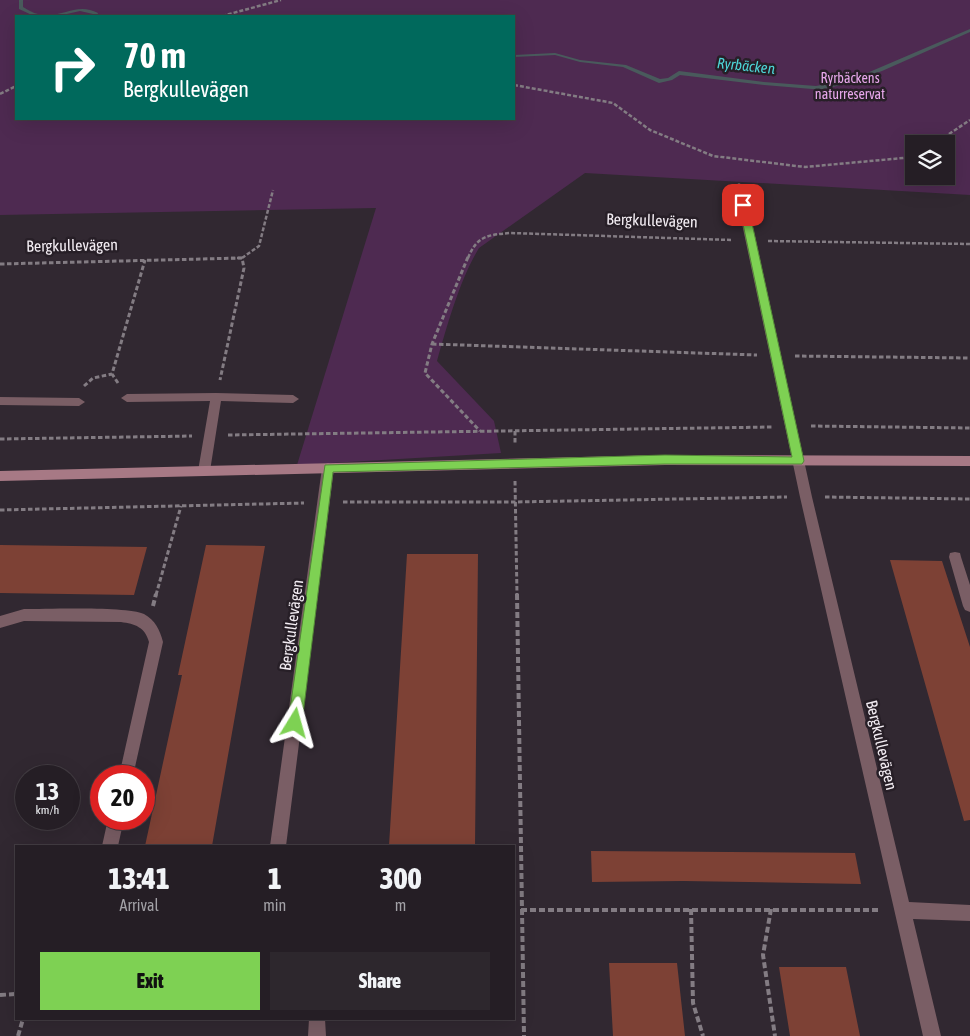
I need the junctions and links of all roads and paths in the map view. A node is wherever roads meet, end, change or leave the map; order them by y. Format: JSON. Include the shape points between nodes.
{"nodes":[{"id":1,"x":281,"y":0,"type":"edge"},
{"id":2,"x":226,"y":15,"type":"edge"},
{"id":3,"x":515,"y":85,"type":"edge"},
{"id":4,"x":15,"y":86,"type":"edge"},
{"id":5,"x":0,"y":94,"type":"edge"},
{"id":6,"x":970,"y":120,"type":"edge"},
{"id":7,"x":947,"y":135,"type":"edge"},
{"id":8,"x":905,"y":158,"type":"edge"},
{"id":9,"x":739,"y":186,"type":"dead end"},
{"id":10,"x":273,"y":190,"type":"dead end"},
{"id":11,"x":751,"y":241,"type":"junction"},
{"id":12,"x":970,"y":244,"type":"edge"},
{"id":13,"x":242,"y":258,"type":"junction"},
{"id":14,"x":145,"y":260,"type":"junction"},
{"id":15,"x":0,"y":264,"type":"edge"},
{"id":16,"x":432,"y":344,"type":"junction"},
{"id":17,"x":775,"y":355,"type":"junction"},
{"id":18,"x":970,"y":358,"type":"edge"},
{"id":19,"x":112,"y":374,"type":"junction"},
{"id":20,"x":216,"y":397,"type":"junction"},
{"id":21,"x":127,"y":398,"type":"joint"},
{"id":22,"x":293,"y":399,"type":"dead end"},
{"id":23,"x":0,"y":400,"type":"edge"},
{"id":24,"x":79,"y":402,"type":"joint"},
{"id":25,"x":791,"y":426,"type":"junction"},
{"id":26,"x":970,"y":428,"type":"edge"},
{"id":27,"x":480,"y":431,"type":"junction"},
{"id":28,"x":515,"y":431,"type":"junction"},
{"id":29,"x":208,"y":436,"type":"junction"},
{"id":30,"x":0,"y":439,"type":"edge"},
{"id":31,"x":798,"y":461,"type":"junction"},
{"id":32,"x":970,"y":461,"type":"edge"},
{"id":33,"x":516,"y":463,"type":"junction"},
{"id":34,"x":328,"y":468,"type":"junction"},
{"id":35,"x":204,"y":471,"type":"junction"},
{"id":36,"x":0,"y":476,"type":"edge"},
{"id":37,"x":806,"y":496,"type":"junction"},
{"id":38,"x":970,"y":499,"type":"edge"},
{"id":39,"x":324,"y":502,"type":"junction"},
{"id":40,"x":515,"y":502,"type":"junction"},
{"id":41,"x":181,"y":506,"type":"junction"},
{"id":42,"x":0,"y":510,"type":"edge"},
{"id":43,"x":955,"y":557,"type":"dead end"},
{"id":44,"x":970,"y":606,"type":"edge"},
{"id":45,"x":0,"y":622,"type":"edge"},
{"id":46,"x":147,"y":625,"type":"junction"},
{"id":47,"x":128,"y":765,"type":"edge"},
{"id":48,"x":114,"y":830,"type":"edge"},
{"id":49,"x":110,"y":845,"type":"edge"},
{"id":50,"x":278,"y":845,"type":"edge"},
{"id":51,"x":691,"y":909,"type":"junction"},
{"id":52,"x":771,"y":909,"type":"junction"},
{"id":53,"x":522,"y":910,"type":"junction"},
{"id":54,"x":902,"y":910,"type":"junction"},
{"id":55,"x":970,"y":913,"type":"edge"},
{"id":56,"x":15,"y":994,"type":"edge"},
{"id":57,"x":0,"y":995,"type":"edge"},
{"id":58,"x":23,"y":1020,"type":"edge"},
{"id":59,"x":318,"y":1020,"type":"edge"},
{"id":60,"x":18,"y":1036,"type":"edge"},
{"id":61,"x":317,"y":1036,"type":"edge"},
{"id":62,"x":524,"y":1036,"type":"edge"},
{"id":63,"x":703,"y":1036,"type":"edge"},
{"id":64,"x":775,"y":1036,"type":"edge"},
{"id":65,"x":932,"y":1036,"type":"edge"}],
"edges":[{"from":1,"to":2,"type":"path"},
{"from":3,"to":8,"type":"path","via":[[613,104],[650,130],[713,156],[805,167]]},
{"from":4,"to":5,"type":"path"},
{"from":6,"to":7,"type":"path"},
{"from":9,"to":11,"type":"street","name":"Bergkullevägen"},
{"from":10,"to":13,"type":"path","via":[[259,246]]},
{"from":11,"to":12,"type":"path","name":"Bergkullevägen"},
{"from":11,"to":16,"type":"path","name":"Bergkullevägen","via":[[510,233],[488,235],[473,246]]},
{"from":11,"to":17,"type":"street","name":"Bergkullevägen"},
{"from":13,"to":14,"type":"path","name":"Bergkullevägen"},
{"from":13,"to":20,"type":"path","via":[[244,268]]},
{"from":14,"to":15,"type":"path","name":"Bergkullevägen"},
{"from":14,"to":19,"type":"path"},
{"from":16,"to":17,"type":"path"},
{"from":16,"to":27,"type":"path","name":"Bergkullevägen","via":[[425,373]]},
{"from":17,"to":18,"type":"path"},
{"from":17,"to":25,"type":"street","name":"Bergkullevägen"},
{"from":19,"to":21,"type":"path"},
{"from":19,"to":24,"type":"path","via":[[93,378],[83,387]]},
{"from":20,"to":21,"type":"street"},
{"from":20,"to":22,"type":"street"},
{"from":20,"to":29,"type":"street"},
{"from":23,"to":24,"type":"street"},
{"from":25,"to":26,"type":"path"},
{"from":25,"to":28,"type":"path"},
{"from":25,"to":31,"type":"street","name":"Bergkullevägen"},
{"from":27,"to":28,"type":"path"},
{"from":27,"to":29,"type":"path"},
{"from":28,"to":33,"type":"path"},
{"from":29,"to":30,"type":"path"},
{"from":29,"to":35,"type":"street"},
{"from":31,"to":32,"type":"street"},
{"from":31,"to":33,"type":"street"},
{"from":31,"to":37,"type":"street","name":"Bergkullevägen"},
{"from":33,"to":34,"type":"street"},
{"from":33,"to":40,"type":"path"},
{"from":34,"to":35,"type":"street"},
{"from":34,"to":39,"type":"street","name":"Bergkullevägen"},
{"from":35,"to":36,"type":"street"},
{"from":37,"to":38,"type":"path"},
{"from":37,"to":40,"type":"path"},
{"from":37,"to":54,"type":"street","name":"Bergkullevägen"},
{"from":39,"to":40,"type":"path"},
{"from":39,"to":41,"type":"path"},
{"from":39,"to":50,"type":"street","name":"Bergkullevägen"},
{"from":40,"to":53,"type":"path"},
{"from":41,"to":42,"type":"path"},
{"from":41,"to":46,"type":"path"},
{"from":43,"to":44,"type":"street"},
{"from":45,"to":46,"type":"street","via":[[24,615],[121,616],[140,619]]},
{"from":46,"to":47,"type":"street","via":[[156,642]]},
{"from":48,"to":49,"type":"street"},
{"from":51,"to":52,"type":"path"},
{"from":51,"to":53,"type":"path"},
{"from":51,"to":63,"type":"path","via":[[693,1003]]},
{"from":52,"to":54,"type":"path"},
{"from":52,"to":64,"type":"path","via":[[763,954]]},
{"from":53,"to":62,"type":"path"},
{"from":54,"to":55,"type":"street"},
{"from":54,"to":65,"type":"street","name":"Bergkullevägen"},
{"from":56,"to":57,"type":"path"},
{"from":58,"to":60,"type":"path"},
{"from":59,"to":61,"type":"street"}]}
